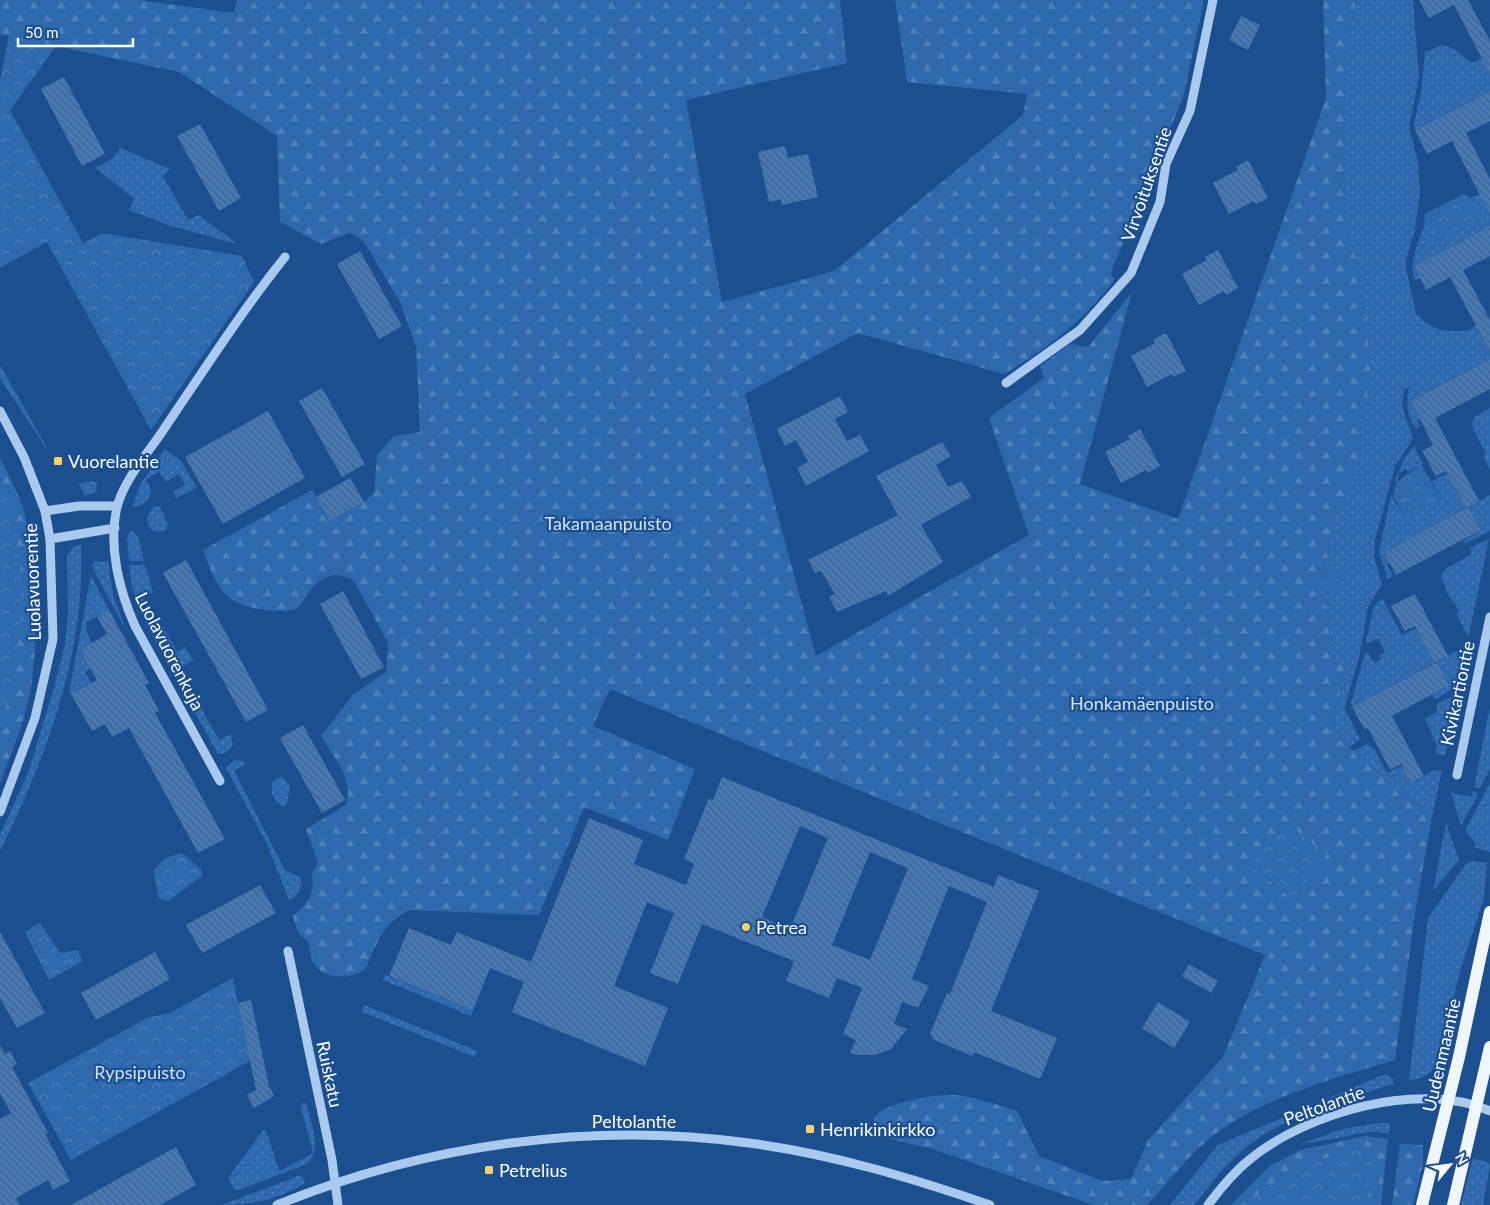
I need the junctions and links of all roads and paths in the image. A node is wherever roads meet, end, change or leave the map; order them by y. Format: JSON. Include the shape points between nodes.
{"nodes":[{"id":1,"x":1213,"y":0,"type":"edge"},
{"id":2,"x":286,"y":257,"type":"dead end"},
{"id":3,"x":1006,"y":384,"type":"dead end"},
{"id":4,"x":0,"y":412,"type":"edge"},
{"id":5,"x":118,"y":506,"type":"junction"},
{"id":6,"x":45,"y":511,"type":"junction"},
{"id":7,"x":115,"y":528,"type":"junction"},
{"id":8,"x":50,"y":538,"type":"junction"},
{"id":9,"x":1490,"y":617,"type":"edge"},
{"id":10,"x":1456,"y":776,"type":"dead end"},
{"id":11,"x":220,"y":781,"type":"dead end"},
{"id":12,"x":0,"y":812,"type":"edge"},
{"id":13,"x":1490,"y":912,"type":"edge"},
{"id":14,"x":288,"y":951,"type":"dead end"},
{"id":15,"x":1490,"y":1047,"type":"edge"},
{"id":16,"x":1449,"y":1098,"type":"junction"},
{"id":17,"x":1477,"y":1105,"type":"junction"},
{"id":18,"x":1490,"y":1111,"type":"edge"},
{"id":19,"x":335,"y":1183,"type":"junction"},
{"id":20,"x":277,"y":1205,"type":"edge"},
{"id":21,"x":338,"y":1205,"type":"edge"},
{"id":22,"x":990,"y":1205,"type":"edge"},
{"id":23,"x":1208,"y":1205,"type":"edge"},
{"id":24,"x":1422,"y":1205,"type":"edge"},
{"id":25,"x":1453,"y":1205,"type":"edge"}],
"edges":[{"from":1,"to":3,"type":"street","name":"Virvoituksentie","via":[[1190,111],[1166,164],[1160,202],[1131,273],[1080,330]]},
{"from":2,"to":5,"type":"street","via":[[150,449]]},
{"from":4,"to":6,"type":"street","name":"Luolavuorentie","via":[[24,457]]},
{"from":5,"to":6,"type":"street","via":[[78,506]]},
{"from":5,"to":7,"type":"street"},
{"from":6,"to":8,"type":"street","name":"Luolavuorentie"},
{"from":7,"to":8,"type":"street"},
{"from":7,"to":11,"type":"street","name":"Luolavuorenkuja","via":[[117,568],[127,607]]},
{"from":8,"to":12,"type":"street","name":"Luolavuorentie","via":[[53,639],[24,751]]},
{"from":9,"to":10,"type":"street","name":"Kivikartiontie"},
{"from":13,"to":16,"type":"main road","name":"Uudenmaantie"},
{"from":14,"to":19,"type":"street","name":"Ruiskatu"},
{"from":15,"to":17,"type":"main road"},
{"from":16,"to":17,"type":"street","name":"Peltolantie"},
{"from":16,"to":23,"type":"street","name":"Peltolantie","via":[[1387,1100],[1302,1128],[1250,1159]]},
{"from":16,"to":24,"type":"main road","name":"Uudenmaantie"},
{"from":17,"to":18,"type":"street","name":"Peltolantie"},
{"from":17,"to":25,"type":"main road"},
{"from":19,"to":20,"type":"street","name":"Peltolantie"},
{"from":19,"to":21,"type":"street","name":"Ruiskatu"},
{"from":19,"to":22,"type":"street","name":"Peltolantie","via":[[400,1164],[506,1144],[551,1139],[664,1136],[748,1142],[816,1154],[872,1167]]}]}
